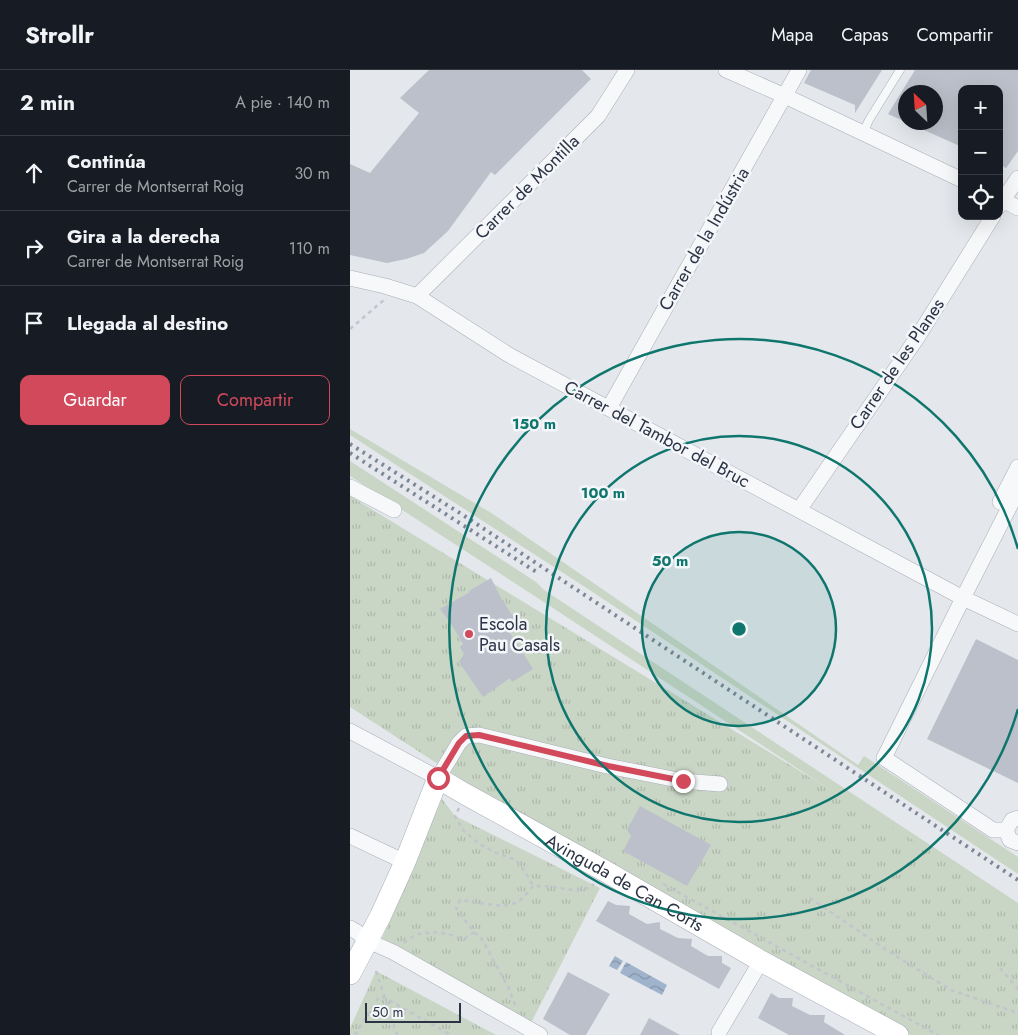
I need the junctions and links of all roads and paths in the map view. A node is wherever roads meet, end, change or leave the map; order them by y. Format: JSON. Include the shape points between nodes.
{"nodes":[{"id":1,"x":627,"y":70,"type":"edge"},
{"id":2,"x":726,"y":70,"type":"edge"},
{"id":3,"x":799,"y":70,"type":"edge"},
{"id":4,"x":900,"y":70,"type":"edge"},
{"id":5,"x":785,"y":96,"type":"junction"},
{"id":6,"x":863,"y":133,"type":"junction"},
{"id":7,"x":958,"y":178,"type":"edge"},
{"id":8,"x":1018,"y":178,"type":"edge"},
{"id":9,"x":1003,"y":198,"type":"edge"},
{"id":10,"x":1003,"y":202,"type":"edge"},
{"id":11,"x":1018,"y":208,"type":"edge"},
{"id":12,"x":991,"y":220,"type":"edge"},
{"id":13,"x":350,"y":278,"type":"edge"},
{"id":14,"x":396,"y":290,"type":"junction"},
{"id":15,"x":416,"y":296,"type":"junction"},
{"id":16,"x":350,"y":329,"type":"edge"},
{"id":17,"x":609,"y":408,"type":"junction"},
{"id":18,"x":1018,"y":467,"type":"edge"},
{"id":19,"x":350,"y":487,"type":"edge"},
{"id":20,"x":1018,"y":490,"type":"edge"},
{"id":21,"x":394,"y":510,"type":"dead end"},
{"id":22,"x":799,"y":510,"type":"junction"},
{"id":23,"x":963,"y":598,"type":"junction"},
{"id":24,"x":1018,"y":624,"type":"edge"},
{"id":25,"x":350,"y":730,"type":"edge"},
{"id":26,"x":438,"y":778,"type":"junction"},
{"id":27,"x":720,"y":784,"type":"dead end"},
{"id":28,"x":461,"y":802,"type":"dead end"},
{"id":29,"x":1018,"y":818,"type":"edge"},
{"id":30,"x":1006,"y":830,"type":"junction"},
{"id":31,"x":350,"y":836,"type":"edge"},
{"id":32,"x":1018,"y":843,"type":"edge"},
{"id":33,"x":404,"y":862,"type":"junction"},
{"id":34,"x":605,"y":871,"type":"junction"},
{"id":35,"x":661,"y":882,"type":"dead end"},
{"id":36,"x":533,"y":886,"type":"junction"},
{"id":37,"x":810,"y":898,"type":"dead end"},
{"id":38,"x":350,"y":928,"type":"edge"},
{"id":39,"x":474,"y":932,"type":"junction"},
{"id":40,"x":368,"y":941,"type":"junction"},
{"id":41,"x":394,"y":952,"type":"junction"},
{"id":42,"x":762,"y":961,"type":"junction"},
{"id":43,"x":1000,"y":968,"type":"dead end"},
{"id":44,"x":376,"y":971,"type":"dead end"},
{"id":45,"x":350,"y":974,"type":"edge"},
{"id":46,"x":1018,"y":989,"type":"edge"},
{"id":47,"x":385,"y":998,"type":"junction"},
{"id":48,"x":1018,"y":1013,"type":"edge"},
{"id":49,"x":522,"y":1025,"type":"junction"},
{"id":50,"x":719,"y":1032,"type":"dead end"},
{"id":51,"x":355,"y":1035,"type":"edge"},
{"id":52,"x":397,"y":1035,"type":"edge"},
{"id":53,"x":451,"y":1035,"type":"edge"},
{"id":54,"x":540,"y":1035,"type":"edge"},
{"id":55,"x":898,"y":1035,"type":"edge"},
{"id":56,"x":938,"y":1035,"type":"edge"}],
"edges":[{"from":1,"to":15,"type":"street","name":"Carrer de Montilla","via":[[598,116]]},
{"from":2,"to":5,"type":"street"},
{"from":3,"to":5,"type":"street","name":"Carrer de la Indústria"},
{"from":4,"to":6,"type":"lane"},
{"from":5,"to":6,"type":"street"},
{"from":5,"to":17,"type":"street","name":"Carrer de la Indústria"},
{"from":6,"to":7,"type":"street"},
{"from":8,"to":9,"type":"street"},
{"from":10,"to":11,"type":"street"},
{"from":12,"to":22,"type":"street","name":"Carrer de les Planes","via":[[917,338]]},
{"from":13,"to":14,"type":"street","name":"Carrer del Tambor del Bruc"},
{"from":14,"to":15,"type":"street","name":"Carrer del Tambor del Bruc"},
{"from":14,"to":16,"type":"path"},
{"from":15,"to":17,"type":"street","name":"Carrer del Tambor del Bruc","via":[[509,355]]},
{"from":17,"to":22,"type":"street","name":"Carrer del Tambor del Bruc"},
{"from":18,"to":23,"type":"street","via":[[964,574]]},
{"from":19,"to":21,"type":"street"},
{"from":20,"to":23,"type":"street"},
{"from":22,"to":23,"type":"street","name":"Carrer del Tambor del Bruc"},
{"from":23,"to":24,"type":"street","name":"Carrer del Tambor del Bruc"},
{"from":23,"to":30,"type":"street","via":[[884,758],[992,830]]},
{"from":25,"to":26,"type":"street","name":"Avinguda de Can Corts"},
{"from":26,"to":27,"type":"street","via":[[459,743],[466,736],[479,735],[608,766],[683,781]]},
{"from":26,"to":33,"type":"street"},
{"from":26,"to":34,"type":"street","name":"Avinguda de Can Corts"},
{"from":28,"to":36,"type":"path","via":[[455,816],[463,830],[478,843],[516,860]]},
{"from":29,"to":30,"type":"street","via":[[1012,820]]},
{"from":30,"to":32,"type":"street","via":[[1010,840]]},
{"from":31,"to":33,"type":"street"},
{"from":33,"to":40,"type":"street"},
{"from":34,"to":36,"type":"path","via":[[588,889],[577,891]]},
{"from":34,"to":42,"type":"street","name":"Avinguda de Can Corts"},
{"from":35,"to":56,"type":"path"},
{"from":36,"to":39,"type":"path","via":[[519,901],[508,905],[460,900],[456,908]]},
{"from":37,"to":48,"type":"path","via":[[951,990]]},
{"from":38,"to":40,"type":"street"},
{"from":39,"to":41,"type":"path","via":[[464,938],[429,932],[408,938]]},
{"from":39,"to":49,"type":"path","via":[[482,939],[509,989]]},
{"from":40,"to":41,"type":"street"},
{"from":40,"to":45,"type":"street"},
{"from":41,"to":49,"type":"street"},
{"from":42,"to":50,"type":"street"},
{"from":42,"to":55,"type":"street","name":"Avinguda de Can Corts"},
{"from":43,"to":46,"type":"path"},
{"from":44,"to":47,"type":"path"},
{"from":47,"to":51,"type":"path","via":[[379,997]]},
{"from":47,"to":52,"type":"path"},
{"from":47,"to":53,"type":"path"},
{"from":49,"to":54,"type":"street"}]}
